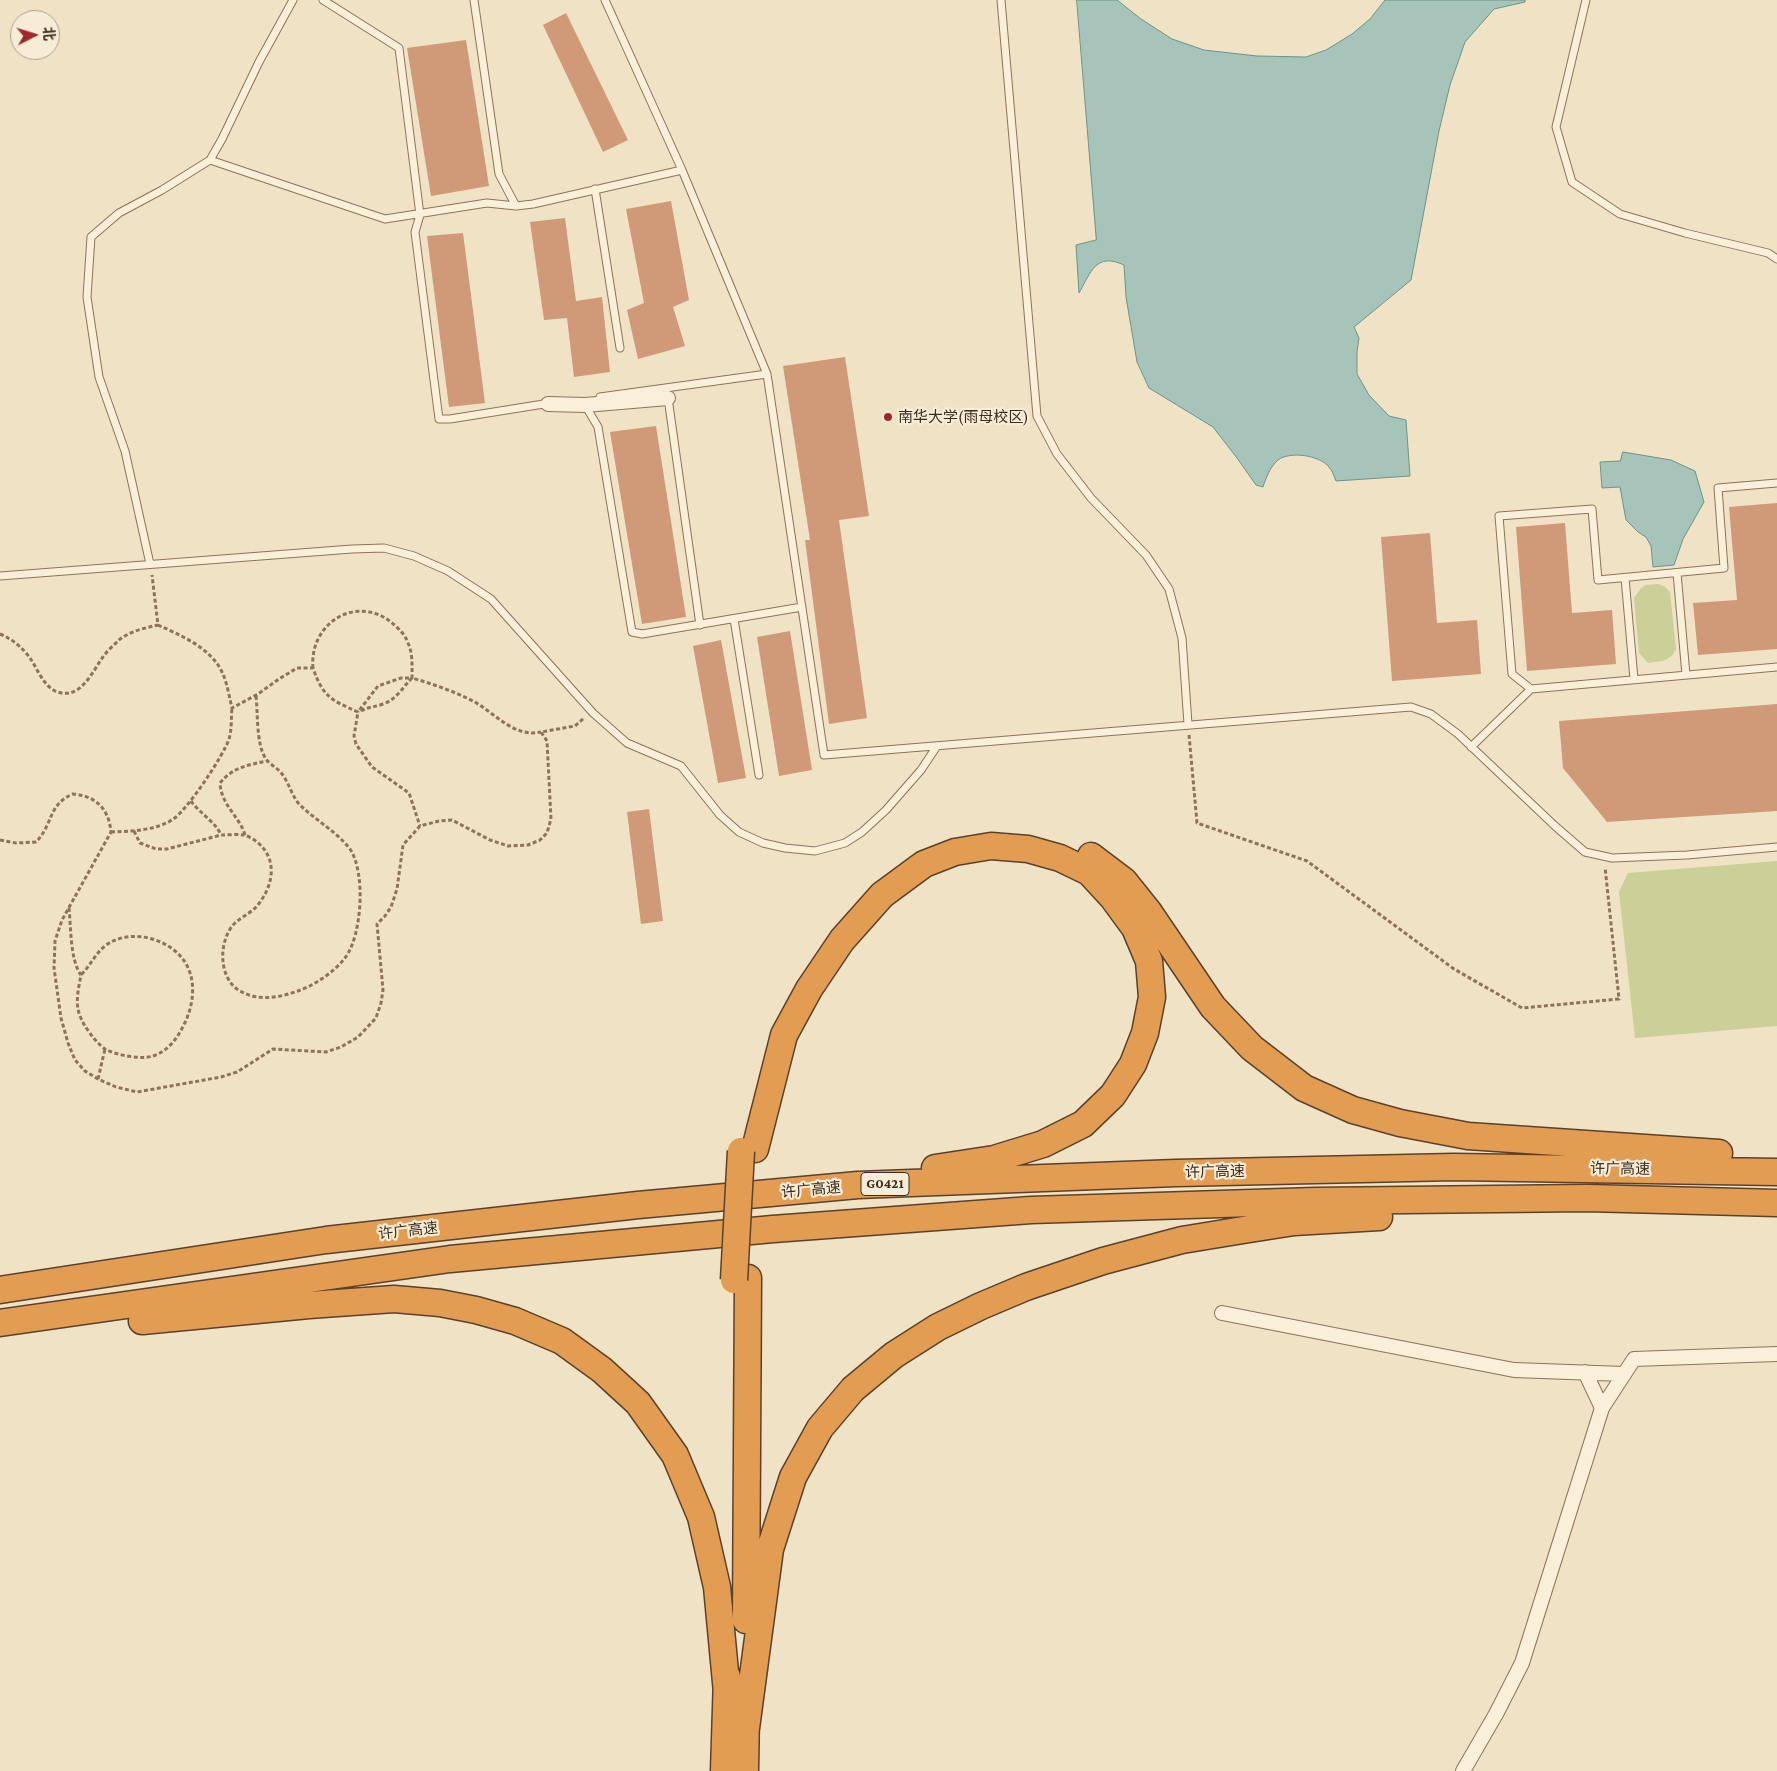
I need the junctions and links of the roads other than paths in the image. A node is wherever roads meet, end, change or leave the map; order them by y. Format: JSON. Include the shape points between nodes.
{"nodes":[{"id":1,"x":293,"y":0,"type":"edge"},
{"id":2,"x":323,"y":0,"type":"edge"},
{"id":3,"x":474,"y":0,"type":"edge"},
{"id":4,"x":605,"y":0,"type":"edge"},
{"id":5,"x":1001,"y":0,"type":"edge"},
{"id":6,"x":1586,"y":0,"type":"edge"},
{"id":7,"x":210,"y":160,"type":"junction"},
{"id":8,"x":682,"y":170,"type":"junction"},
{"id":9,"x":595,"y":190,"type":"junction"},
{"id":10,"x":516,"y":206,"type":"junction"},
{"id":11,"x":420,"y":214,"type":"junction"},
{"id":12,"x":1777,"y":259,"type":"edge"},
{"id":13,"x":620,"y":348,"type":"dead end"},
{"id":14,"x":767,"y":374,"type":"junction"},
{"id":15,"x":668,"y":398,"type":"joint"},
{"id":16,"x":548,"y":404,"type":"junction"},
{"id":17,"x":585,"y":405,"type":"junction"},
{"id":18,"x":1777,"y":483,"type":"edge"},
{"id":19,"x":150,"y":564,"type":"junction"},
{"id":20,"x":1677,"y":573,"type":"junction"},
{"id":21,"x":0,"y":576,"type":"edge"},
{"id":22,"x":1626,"y":578,"type":"junction"},
{"id":23,"x":802,"y":607,"type":"junction"},
{"id":24,"x":734,"y":619,"type":"junction"},
{"id":25,"x":700,"y":625,"type":"junction"},
{"id":26,"x":1777,"y":667,"type":"edge"},
{"id":27,"x":1686,"y":675,"type":"junction"},
{"id":28,"x":1634,"y":680,"type":"junction"},
{"id":29,"x":1531,"y":689,"type":"junction"},
{"id":30,"x":1188,"y":724,"type":"junction"},
{"id":31,"x":937,"y":746,"type":"junction"},
{"id":32,"x":1471,"y":747,"type":"junction"},
{"id":33,"x":759,"y":775,"type":"dead end"},
{"id":34,"x":1777,"y":847,"type":"edge"},
{"id":35,"x":748,"y":1150,"type":"junction"},
{"id":36,"x":1777,"y":1157,"type":"edge"},
{"id":37,"x":1777,"y":1172,"type":"edge"},
{"id":38,"x":1777,"y":1203,"type":"edge"},
{"id":39,"x":1777,"y":1215,"type":"edge"},
{"id":40,"x":370,"y":1235,"type":"junction"},
{"id":41,"x":741,"y":1279,"type":"junction"},
{"id":42,"x":0,"y":1290,"type":"edge"},
{"id":43,"x":1222,"y":1313,"type":"dead end"},
{"id":44,"x":0,"y":1324,"type":"edge"},
{"id":45,"x":0,"y":1337,"type":"edge"},
{"id":46,"x":1777,"y":1354,"type":"edge"},
{"id":47,"x":1585,"y":1372,"type":"junction"},
{"id":48,"x":1624,"y":1374,"type":"junction"},
{"id":49,"x":1602,"y":1408,"type":"junction"},
{"id":50,"x":727,"y":1693,"type":"junction"},
{"id":51,"x":746,"y":1728,"type":"junction"},
{"id":52,"x":724,"y":1771,"type":"edge"},
{"id":53,"x":745,"y":1771,"type":"edge"},
{"id":54,"x":1463,"y":1771,"type":"edge"}],
"edges":[{"from":1,"to":7,"type":"lane"},
{"from":2,"to":11,"type":"lane","via":[[399,48]]},
{"from":3,"to":10,"type":"lane","via":[[499,174]]},
{"from":4,"to":8,"type":"lane"},
{"from":5,"to":30,"type":"lane","via":[[1038,416],[1056,454],[1091,498],[1146,555],[1170,589],[1182,638]]},
{"from":6,"to":12,"type":"lane","via":[[1556,127],[1572,182],[1620,214],[1768,253]]},
{"from":7,"to":11,"type":"lane","via":[[385,219]]},
{"from":7,"to":19,"type":"lane","via":[[119,212],[91,237],[88,297],[99,377],[124,451]]},
{"from":8,"to":9,"type":"lane"},
{"from":8,"to":14,"type":"lane"},
{"from":9,"to":10,"type":"lane"},
{"from":9,"to":13,"type":"lane"},
{"from":10,"to":11,"type":"lane","via":[[487,203]]},
{"from":11,"to":16,"type":"lane","via":[[415,232],[439,419]]},
{"from":14,"to":16,"type":"lane"},
{"from":14,"to":23,"type":"lane"},
{"from":15,"to":17,"type":"street"},
{"from":15,"to":25,"type":"lane"},
{"from":16,"to":17,"type":"street"},
{"from":17,"to":25,"type":"lane","via":[[598,427],[632,632],[642,634]]},
{"from":18,"to":20,"type":"lane","via":[[1718,488],[1724,568]]},
{"from":19,"to":21,"type":"lane"},
{"from":19,"to":31,"type":"lane","via":[[384,548],[414,556],[448,571],[491,599],[592,712],[627,744],[680,766],[739,832],[762,843],[815,851],[845,843],[886,810]]},
{"from":20,"to":22,"type":"lane"},
{"from":20,"to":27,"type":"lane"},
{"from":22,"to":28,"type":"lane"},
{"from":22,"to":29,"type":"lane","via":[[1598,580],[1592,509],[1499,516],[1512,674]]},
{"from":23,"to":24,"type":"lane"},
{"from":23,"to":31,"type":"lane","via":[[824,755]]},
{"from":24,"to":25,"type":"lane"},
{"from":24,"to":33,"type":"lane"},
{"from":26,"to":27,"type":"lane"},
{"from":27,"to":28,"type":"lane"},
{"from":28,"to":29,"type":"lane"},
{"from":29,"to":32,"type":"lane"},
{"from":30,"to":31,"type":"lane"},
{"from":30,"to":32,"type":"lane","via":[[1411,707],[1431,714]]},
{"from":32,"to":34,"type":"lane","via":[[1585,852],[1612,858]]},
{"from":35,"to":36,"type":"highway","via":[[763,1052],[781,1009],[831,931],[881,878],[914,855],[947,839],[994,832],[1023,833],[1058,842],[1087,853],[1124,881],[1214,1007],[1252,1048],[1304,1088],[1353,1110],[1468,1136]]},
{"from":35,"to":40,"type":"highway","via":[[784,1035],[809,989],[842,940],[882,895],[924,864],[955,852],[991,846],[1028,849],[1060,858],[1089,872],[1135,928],[1149,961],[1152,997],[1145,1033],[1133,1064],[1113,1095],[1083,1124],[1043,1144],[994,1159],[902,1173],[548,1201],[445,1216]]},
{"from":35,"to":41,"type":"highway"},
{"from":37,"to":40,"type":"highway","name":"许广高速","number":"G0421","via":[[1454,1167],[858,1185],[628,1206]]},
{"from":38,"to":44,"type":"highway","name":"许广高速","via":[[1587,1198],[1316,1201],[1031,1210],[450,1259]]},
{"from":39,"to":51,"type":"highway","via":[[1754,1218],[1448,1213],[1294,1222],[1182,1240],[1103,1261],[1026,1287],[938,1327],[894,1355],[853,1389],[820,1428],[793,1477],[770,1550]]},
{"from":40,"to":42,"type":"highway","name":"许广高速","number":"G0421"},
{"from":41,"to":50,"type":"highway"},
{"from":41,"to":51,"type":"highway"},
{"from":43,"to":47,"type":"street","via":[[1514,1370]]},
{"from":45,"to":50,"type":"highway","via":[[394,1299],[476,1310],[515,1321],[562,1341],[602,1370],[638,1403],[674,1455],[701,1518],[717,1586]]},
{"from":46,"to":48,"type":"street","via":[[1634,1359]]},
{"from":47,"to":48,"type":"street"},
{"from":47,"to":49,"type":"street"},
{"from":48,"to":49,"type":"street"},
{"from":49,"to":54,"type":"street","via":[[1522,1663]]},
{"from":50,"to":52,"type":"highway"},
{"from":51,"to":53,"type":"highway"}]}
